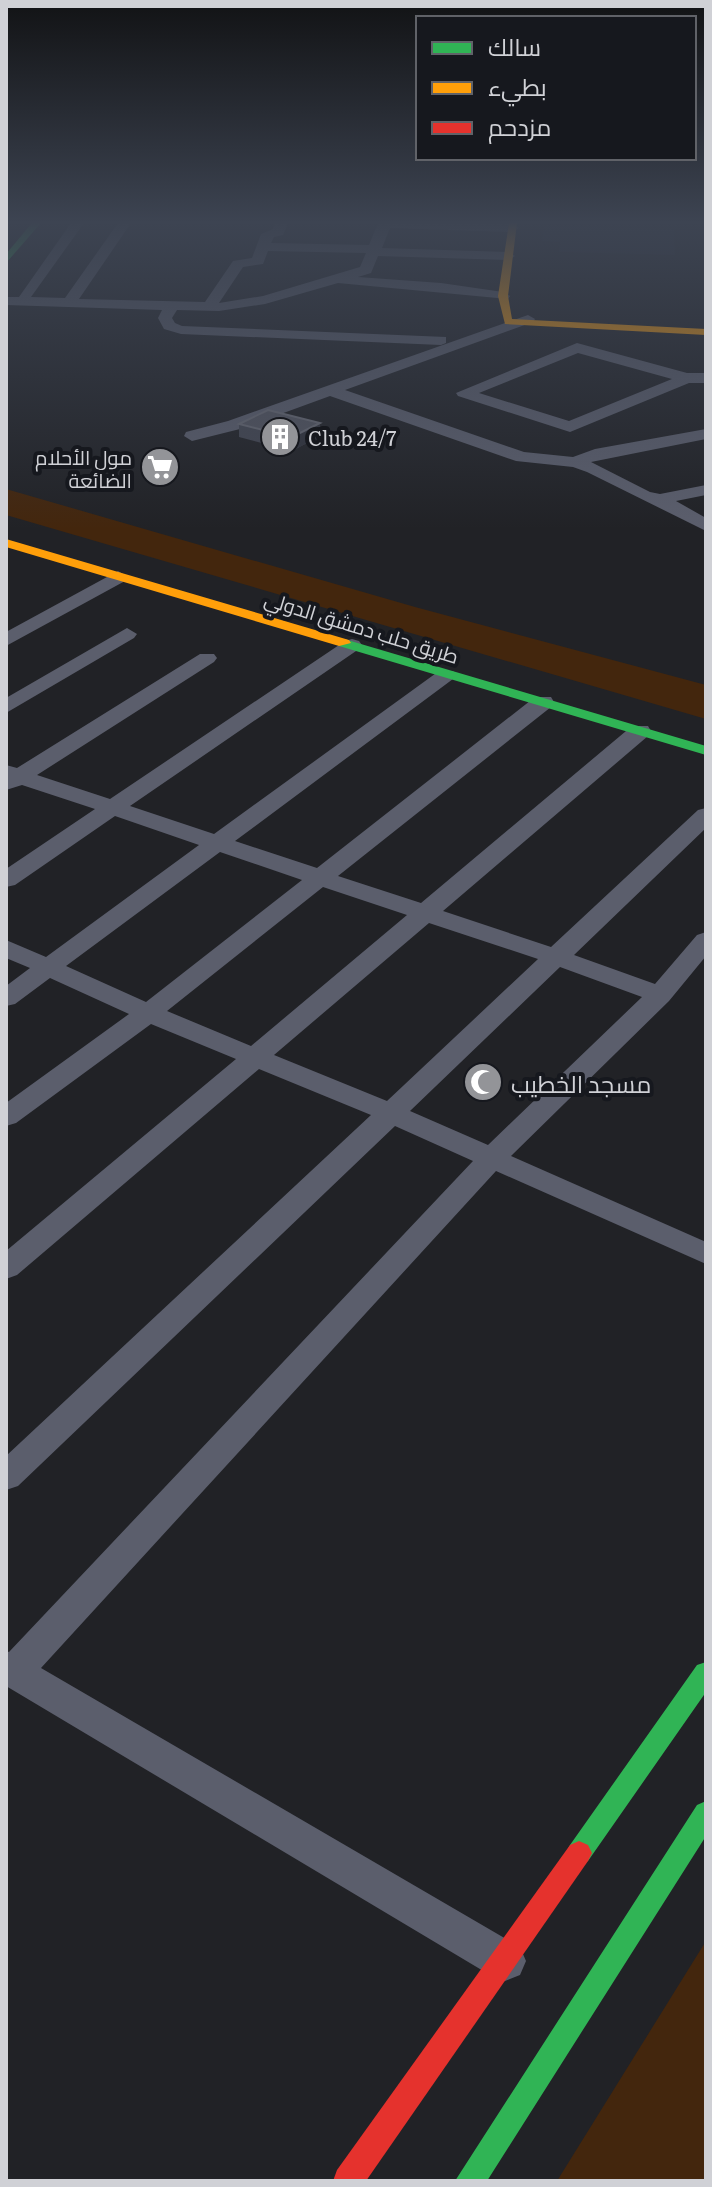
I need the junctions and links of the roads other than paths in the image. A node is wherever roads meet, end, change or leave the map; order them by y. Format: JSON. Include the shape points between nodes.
{"nodes":[{"id":1,"x":169,"y":325,"type":"edge"},
{"id":2,"x":495,"y":325,"type":"edge"},
{"id":3,"x":501,"y":325,"type":"edge"},
{"id":4,"x":605,"y":325,"type":"edge"},
{"id":5,"x":681,"y":325,"type":"edge"},
{"id":6,"x":706,"y":326,"type":"edge"},
{"id":7,"x":706,"y":332,"type":"edge"},
{"id":8,"x":441,"y":340,"type":"junction"},
{"id":9,"x":687,"y":378,"type":"junction"},
{"id":10,"x":706,"y":378,"type":"edge"},
{"id":11,"x":328,"y":390,"type":"junction"},
{"id":12,"x":706,"y":434,"type":"edge"},
{"id":13,"x":575,"y":462,"type":"junction"},
{"id":14,"x":706,"y":490,"type":"edge"},
{"id":15,"x":660,"y":499,"type":"junction"},
{"id":16,"x":6,"y":526,"type":"edge"},
{"id":17,"x":706,"y":526,"type":"edge"},
{"id":18,"x":6,"y":543,"type":"edge"},
{"id":19,"x":118,"y":577,"type":"junction"},
{"id":20,"x":127,"y":634,"type":"dead end"},
{"id":21,"x":6,"y":640,"type":"edge"},
{"id":22,"x":352,"y":645,"type":"junction"},
{"id":23,"x":207,"y":658,"type":"dead end"},
{"id":24,"x":446,"y":675,"type":"junction"},
{"id":25,"x":543,"y":702,"type":"junction"},
{"id":26,"x":6,"y":707,"type":"edge"},
{"id":27,"x":640,"y":731,"type":"junction"},
{"id":28,"x":706,"y":733,"type":"edge"},
{"id":29,"x":706,"y":751,"type":"edge"},
{"id":30,"x":10,"y":778,"type":"edge"},
{"id":31,"x":114,"y":807,"type":"junction"},
{"id":32,"x":706,"y":815,"type":"edge"},
{"id":33,"x":217,"y":843,"type":"junction"},
{"id":34,"x":319,"y":877,"type":"junction"},
{"id":35,"x":6,"y":880,"type":"edge"},
{"id":36,"x":424,"y":914,"type":"junction"},
{"id":37,"x":706,"y":940,"type":"edge"},
{"id":38,"x":6,"y":948,"type":"edge"},
{"id":39,"x":556,"y":957,"type":"junction"},
{"id":40,"x":50,"y":966,"type":"junction"},
{"id":41,"x":660,"y":995,"type":"junction"},
{"id":42,"x":6,"y":998,"type":"edge"},
{"id":43,"x":148,"y":1013,"type":"junction"},
{"id":44,"x":256,"y":1057,"type":"junction"},
{"id":45,"x":391,"y":1113,"type":"junction"},
{"id":46,"x":6,"y":1117,"type":"edge"},
{"id":47,"x":491,"y":1159,"type":"junction"},
{"id":48,"x":706,"y":1254,"type":"edge"},
{"id":49,"x":6,"y":1268,"type":"edge"},
{"id":50,"x":6,"y":1477,"type":"edge"},
{"id":51,"x":10,"y":1670,"type":"edge"},
{"id":52,"x":706,"y":1672,"type":"edge"},
{"id":53,"x":706,"y":1813,"type":"edge"},
{"id":54,"x":505,"y":1961,"type":"junction"},
{"id":55,"x":348,"y":2181,"type":"edge"},
{"id":56,"x":470,"y":2181,"type":"edge"}],
"edges":[{"from":1,"to":8,"type":"street","via":[[181,330]]},
{"from":2,"to":8,"type":"street"},
{"from":3,"to":11,"type":"street"},
{"from":4,"to":7,"type":"main road"},
{"from":5,"to":6,"type":"main road"},
{"from":8,"to":11,"type":"street","via":[[217,422],[192,436]]},
{"from":9,"to":9,"type":"street","via":[[577,348],[464,393],[570,427]]},
{"from":9,"to":10,"type":"street"},
{"from":11,"to":13,"type":"street","via":[[522,457]]},
{"from":12,"to":13,"type":"street"},
{"from":13,"to":15,"type":"street"},
{"from":14,"to":15,"type":"street"},
{"from":15,"to":17,"type":"street"},
{"from":16,"to":28,"type":"main road","name":"طريق حلب دمشق الدولي"},
{"from":18,"to":19,"type":"main road","name":"طريق حلب دمشق الدولي"},
{"from":19,"to":21,"type":"street"},
{"from":19,"to":22,"type":"main road","name":"طريق حلب دمشق الدولي"},
{"from":20,"to":26,"type":"street"},
{"from":22,"to":24,"type":"main road","name":"طريق حلب دمشق الدولي"},
{"from":22,"to":31,"type":"street"},
{"from":23,"to":30,"type":"street"},
{"from":24,"to":25,"type":"main road","name":"طريق حلب دمشق الدولي"},
{"from":24,"to":33,"type":"street"},
{"from":25,"to":27,"type":"main road","name":"طريق حلب دمشق الدولي"},
{"from":25,"to":34,"type":"street"},
{"from":27,"to":29,"type":"main road","name":"طريق حلب دمشق الدولي"},
{"from":27,"to":36,"type":"street"},
{"from":30,"to":31,"type":"street"},
{"from":31,"to":33,"type":"street"},
{"from":31,"to":35,"type":"street"},
{"from":32,"to":39,"type":"street"},
{"from":33,"to":34,"type":"street"},
{"from":33,"to":40,"type":"street"},
{"from":34,"to":36,"type":"street"},
{"from":34,"to":43,"type":"street"},
{"from":36,"to":39,"type":"street"},
{"from":36,"to":44,"type":"street"},
{"from":37,"to":41,"type":"street"},
{"from":38,"to":40,"type":"street"},
{"from":39,"to":41,"type":"street"},
{"from":39,"to":45,"type":"street"},
{"from":40,"to":42,"type":"street"},
{"from":40,"to":43,"type":"street"},
{"from":41,"to":47,"type":"street"},
{"from":43,"to":44,"type":"street"},
{"from":43,"to":46,"type":"street"},
{"from":44,"to":45,"type":"street"},
{"from":44,"to":49,"type":"street"},
{"from":45,"to":47,"type":"street"},
{"from":45,"to":50,"type":"street"},
{"from":47,"to":48,"type":"street"},
{"from":47,"to":51,"type":"street"},
{"from":51,"to":54,"type":"street"},
{"from":52,"to":54,"type":"main road"},
{"from":53,"to":56,"type":"main road"},
{"from":54,"to":55,"type":"main road"}]}
